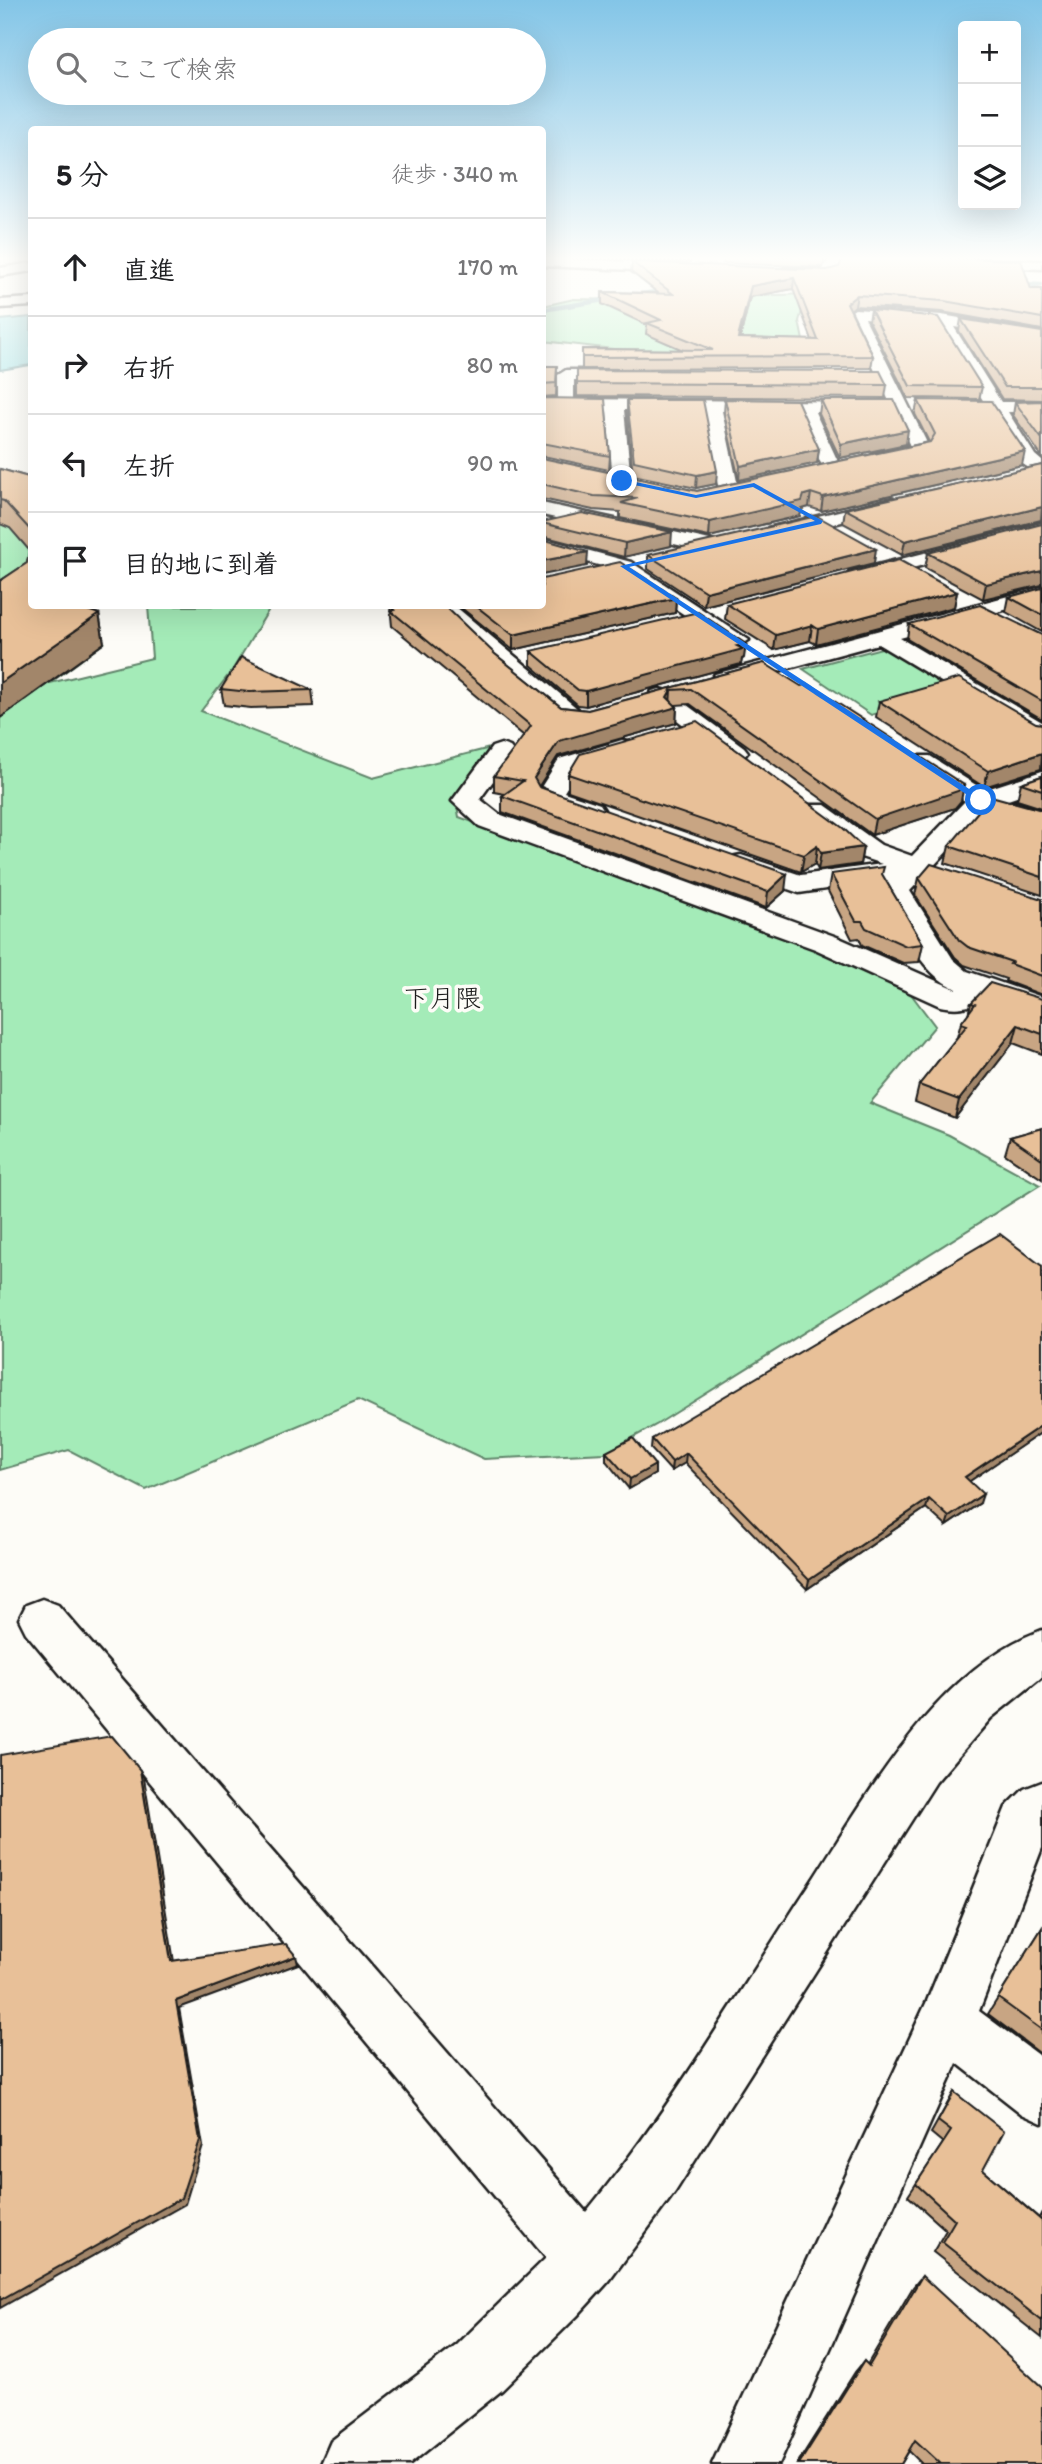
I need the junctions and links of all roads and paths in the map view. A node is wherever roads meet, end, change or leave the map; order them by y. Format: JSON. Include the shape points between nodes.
{"nodes":[{"id":1,"x":877,"y":371,"type":"edge"},
{"id":2,"x":974,"y":371,"type":"edge"},
{"id":3,"x":649,"y":375,"type":"edge"},
{"id":4,"x":546,"y":404,"type":"edge"},
{"id":5,"x":566,"y":404,"type":"junction"},
{"id":6,"x":615,"y":405,"type":"junction"},
{"id":7,"x":712,"y":406,"type":"junction"},
{"id":8,"x":804,"y":406,"type":"junction"},
{"id":9,"x":916,"y":407,"type":"junction"},
{"id":10,"x":996,"y":407,"type":"junction"},
{"id":11,"x":1042,"y":407,"type":"edge"},
{"id":12,"x":1041,"y":469,"type":"edge"},
{"id":13,"x":1014,"y":475,"type":"edge"},
{"id":14,"x":622,"y":481,"type":"edge"},
{"id":15,"x":707,"y":495,"type":"edge"},
{"id":16,"x":911,"y":500,"type":"edge"},
{"id":17,"x":787,"y":503,"type":"edge"},
{"id":18,"x":546,"y":510,"type":"edge"},
{"id":19,"x":821,"y":522,"type":"junction"},
{"id":20,"x":1042,"y":529,"type":"edge"},
{"id":21,"x":843,"y":534,"type":"edge"},
{"id":22,"x":759,"y":535,"type":"edge"},
{"id":23,"x":734,"y":540,"type":"edge"},
{"id":24,"x":546,"y":545,"type":"edge"},
{"id":25,"x":710,"y":546,"type":"junction"},
{"id":26,"x":876,"y":553,"type":"edge"},
{"id":27,"x":899,"y":565,"type":"junction"},
{"id":28,"x":624,"y":566,"type":"junction"},
{"id":29,"x":583,"y":576,"type":"edge"},
{"id":30,"x":922,"y":578,"type":"edge"},
{"id":31,"x":833,"y":582,"type":"edge"},
{"id":32,"x":1042,"y":593,"type":"edge"},
{"id":33,"x":957,"y":597,"type":"edge"},
{"id":34,"x":446,"y":609,"type":"edge"},
{"id":35,"x":727,"y":609,"type":"edge"},
{"id":36,"x":980,"y":610,"type":"junction"},
{"id":37,"x":701,"y":616,"type":"junction"},
{"id":38,"x":675,"y":622,"type":"edge"},
{"id":39,"x":1011,"y":627,"type":"edge"},
{"id":40,"x":882,"y":636,"type":"junction"},
{"id":41,"x":531,"y":655,"type":"edge"},
{"id":42,"x":505,"y":662,"type":"junction"},
{"id":43,"x":776,"y":665,"type":"junction"},
{"id":44,"x":799,"y":680,"type":"dead end"},
{"id":45,"x":587,"y":716,"type":"edge"},
{"id":46,"x":700,"y":726,"type":"junction"},
{"id":47,"x":1042,"y":732,"type":"edge"},
{"id":48,"x":673,"y":733,"type":"edge"},
{"id":49,"x":647,"y":741,"type":"edge"},
{"id":50,"x":901,"y":748,"type":"edge"},
{"id":51,"x":501,"y":752,"type":"dead end"},
{"id":52,"x":753,"y":765,"type":"edge"},
{"id":53,"x":1042,"y":779,"type":"edge"},
{"id":54,"x":796,"y":796,"type":"edge"},
{"id":55,"x":981,"y":800,"type":"junction"},
{"id":56,"x":614,"y":818,"type":"edge"},
{"id":57,"x":1042,"y":818,"type":"edge"},
{"id":58,"x":720,"y":856,"type":"edge"},
{"id":59,"x":930,"y":872,"type":"junction"},
{"id":60,"x":977,"y":985,"type":"junction"},
{"id":61,"x":1042,"y":1007,"type":"edge"},
{"id":62,"x":43,"y":1619,"type":"dead end"},
{"id":63,"x":1042,"y":1650,"type":"edge"},
{"id":64,"x":1042,"y":1806,"type":"edge"},
{"id":65,"x":947,"y":2021,"type":"junction"},
{"id":66,"x":1042,"y":2094,"type":"edge"},
{"id":67,"x":587,"y":2259,"type":"junction"},
{"id":68,"x":354,"y":2464,"type":"edge"},
{"id":69,"x":745,"y":2464,"type":"edge"}],
"edges":[{"from":1,"to":9,"type":"street"},
{"from":2,"to":10,"type":"street"},
{"from":3,"to":5,"type":"street","via":[[566,375]]},
{"from":4,"to":5,"type":"street"},
{"from":5,"to":6,"type":"street"},
{"from":6,"to":7,"type":"street"},
{"from":6,"to":14,"type":"street"},
{"from":7,"to":8,"type":"street"},
{"from":7,"to":15,"type":"street","via":[[735,489]]},
{"from":8,"to":9,"type":"street"},
{"from":8,"to":9,"type":"street","via":[[839,467],[921,449]]},
{"from":9,"to":10,"type":"street"},
{"from":10,"to":11,"type":"street"},
{"from":10,"to":12,"type":"street","via":[[1028,460]]},
{"from":12,"to":13,"type":"street"},
{"from":16,"to":19,"type":"street"},
{"from":17,"to":19,"type":"street"},
{"from":18,"to":25,"type":"street"},
{"from":19,"to":21,"type":"street"},
{"from":19,"to":22,"type":"street"},
{"from":20,"to":27,"type":"street"},
{"from":23,"to":25,"type":"street"},
{"from":24,"to":28,"type":"street"},
{"from":25,"to":28,"type":"street"},
{"from":26,"to":27,"type":"street"},
{"from":27,"to":30,"type":"street"},
{"from":27,"to":31,"type":"street"},
{"from":28,"to":29,"type":"street"},
{"from":28,"to":37,"type":"street"},
{"from":32,"to":36,"type":"street"},
{"from":33,"to":36,"type":"street"},
{"from":34,"to":42,"type":"street"},
{"from":35,"to":37,"type":"street"},
{"from":36,"to":39,"type":"street"},
{"from":36,"to":40,"type":"street"},
{"from":37,"to":38,"type":"street"},
{"from":37,"to":43,"type":"street"},
{"from":40,"to":43,"type":"street"},
{"from":40,"to":47,"type":"street"},
{"from":41,"to":42,"type":"street"},
{"from":42,"to":45,"type":"street","via":[[570,715]]},
{"from":43,"to":44,"type":"street"},
{"from":43,"to":46,"type":"street","via":[[648,700]]},
{"from":46,"to":48,"type":"street"},
{"from":46,"to":52,"type":"street"},
{"from":49,"to":56,"type":"street","via":[[568,764],[549,795]]},
{"from":50,"to":55,"type":"street"},
{"from":51,"to":60,"type":"street","via":[[465,801],[489,820],[826,943],[951,999],[967,997]]},
{"from":53,"to":55,"type":"street"},
{"from":54,"to":59,"type":"street","via":[[870,851]]},
{"from":55,"to":57,"type":"street"},
{"from":55,"to":59,"type":"street"},
{"from":58,"to":59,"type":"street","via":[[799,884]]},
{"from":59,"to":60,"type":"street","via":[[895,890],[941,965],[956,978]]},
{"from":60,"to":61,"type":"street"},
{"from":62,"to":67,"type":"street"},
{"from":63,"to":67,"type":"street","via":[[965,1708],[909,1774],[652,2174]]},
{"from":64,"to":65,"type":"street","via":[[1024,1825]]},
{"from":65,"to":66,"type":"street"},
{"from":65,"to":69,"type":"street"},
{"from":67,"to":68,"type":"street","via":[[498,2352],[406,2428]]}]}
